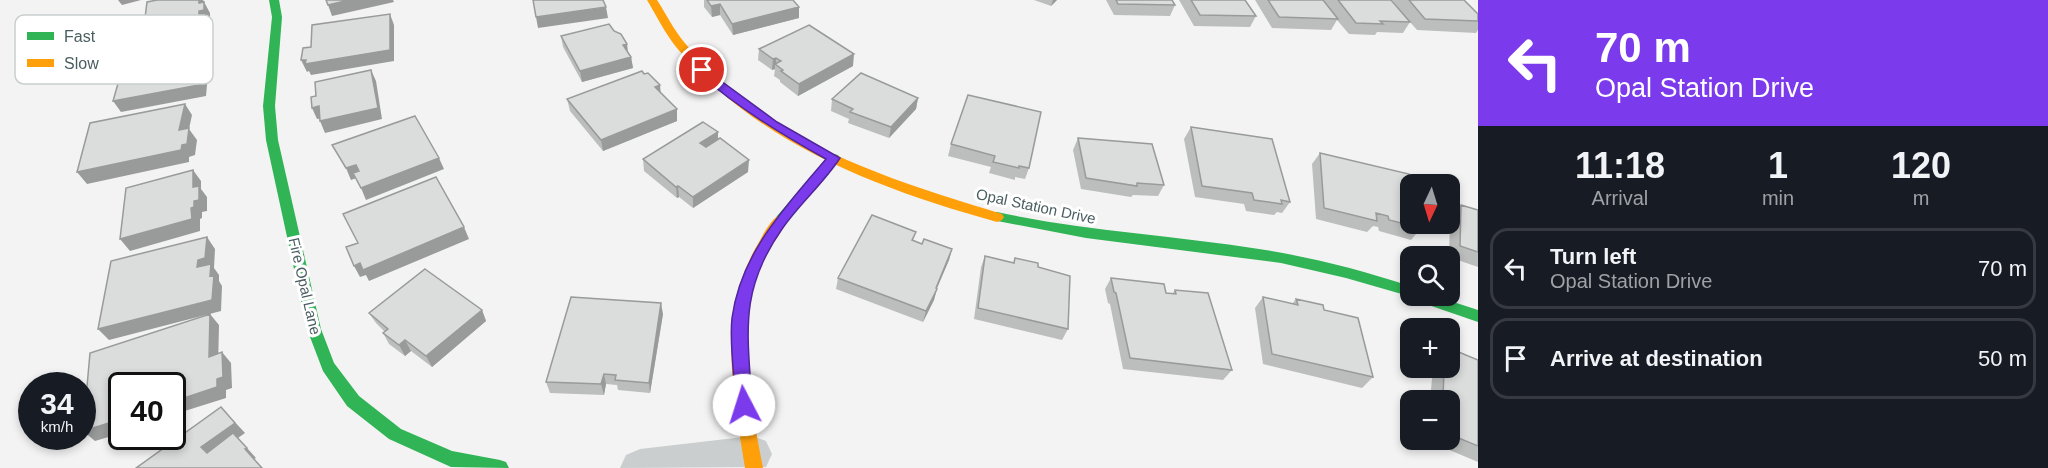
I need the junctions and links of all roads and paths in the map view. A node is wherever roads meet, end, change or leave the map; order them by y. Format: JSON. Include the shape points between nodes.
{"nodes":[{"id":1,"x":274,"y":0,"type":"edge"},
{"id":2,"x":652,"y":0,"type":"edge"},
{"id":3,"x":834,"y":158,"type":"junction"},
{"id":4,"x":1400,"y":289,"type":"edge"},
{"id":5,"x":1448,"y":306,"type":"edge"},
{"id":6,"x":1478,"y":316,"type":"edge"},
{"id":7,"x":753,"y":461,"type":"edge"},
{"id":8,"x":500,"y":468,"type":"edge"},
{"id":9,"x":640,"y":468,"type":"edge"}],
"edges":[{"from":1,"to":8,"type":"street","name":"Fire Opal Lane","via":[[277,17],[269,106],[272,140],[314,330],[328,366],[353,401],[395,434],[451,459]]},
{"from":2,"to":3,"type":"street","name":"Opal Station Drive","via":[[680,46],[731,96],[773,125]]},
{"from":3,"to":4,"type":"street","name":"Opal Station Drive","via":[[933,199],[992,217],[1112,238],[1256,254]]},
{"from":3,"to":7,"type":"street","via":[[778,225],[746,284],[740,320],[740,358]]},
{"from":5,"to":6,"type":"street"},
{"from":7,"to":9,"type":"street"}]}
